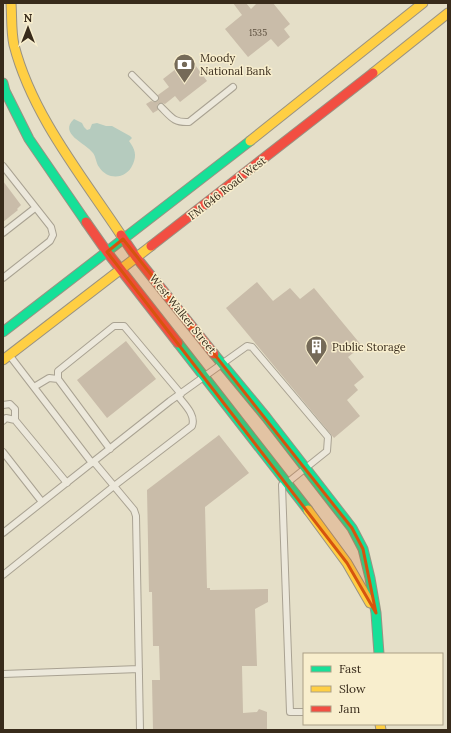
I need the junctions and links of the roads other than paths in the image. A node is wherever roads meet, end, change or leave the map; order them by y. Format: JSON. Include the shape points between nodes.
{"nodes":[{"id":1,"x":11,"y":3,"type":"edge"},
{"id":2,"x":423,"y":3,"type":"edge"},
{"id":3,"x":448,"y":13,"type":"edge"},
{"id":4,"x":132,"y":75,"type":"dead end"},
{"id":5,"x":3,"y":83,"type":"edge"},
{"id":6,"x":233,"y":87,"type":"dead end"},
{"id":7,"x":155,"y":98,"type":"dead end"},
{"id":8,"x":161,"y":107,"type":"dead end"},
{"id":9,"x":3,"y":166,"type":"edge"},
{"id":10,"x":36,"y":208,"type":"junction"},
{"id":11,"x":3,"y":233,"type":"edge"},
{"id":12,"x":123,"y":239,"type":"junction"},
{"id":13,"x":107,"y":252,"type":"junction"},
{"id":14,"x":136,"y":257,"type":"junction"},
{"id":15,"x":120,"y":269,"type":"junction"},
{"id":16,"x":3,"y":278,"type":"edge"},
{"id":17,"x":3,"y":332,"type":"edge"},
{"id":18,"x":6,"y":358,"type":"edge"},
{"id":19,"x":223,"y":363,"type":"junction"},
{"id":20,"x":204,"y":377,"type":"junction"},
{"id":21,"x":58,"y":379,"type":"junction"},
{"id":22,"x":34,"y":387,"type":"junction"},
{"id":23,"x":179,"y":395,"type":"junction"},
{"id":24,"x":3,"y":405,"type":"edge"},
{"id":25,"x":15,"y":420,"type":"junction"},
{"id":26,"x":3,"y":421,"type":"edge"},
{"id":27,"x":110,"y":449,"type":"junction"},
{"id":28,"x":3,"y":452,"type":"edge"},
{"id":29,"x":93,"y":462,"type":"junction"},
{"id":30,"x":307,"y":468,"type":"junction"},
{"id":31,"x":285,"y":480,"type":"junction"},
{"id":32,"x":67,"y":483,"type":"junction"},
{"id":33,"x":114,"y":486,"type":"junction"},
{"id":34,"x":42,"y":502,"type":"junction"},
{"id":35,"x":4,"y":532,"type":"edge"},
{"id":36,"x":3,"y":575,"type":"edge"},
{"id":37,"x":376,"y":613,"type":"junction"},
{"id":38,"x":379,"y":653,"type":"edge"},
{"id":39,"x":139,"y":669,"type":"junction"},
{"id":40,"x":3,"y":674,"type":"edge"},
{"id":41,"x":303,"y":712,"type":"edge"},
{"id":42,"x":140,"y":730,"type":"edge"}],
"edges":[{"from":1,"to":12,"type":"street","name":"West Walker Street","via":[[11,44],[26,81],[55,137]]},
{"from":2,"to":12,"type":"street","name":"FM 646 Road West","via":[[283,116]]},
{"from":3,"to":14,"type":"street","name":"FM 646 Road West"},
{"from":4,"to":7,"type":"lane"},
{"from":5,"to":13,"type":"street","name":"West Walker Street","via":[[29,139]]},
{"from":6,"to":8,"type":"lane","via":[[189,122],[180,123]]},
{"from":9,"to":10,"type":"lane"},
{"from":10,"to":11,"type":"lane"},
{"from":10,"to":16,"type":"lane","via":[[51,227],[50,242]]},
{"from":12,"to":13,"type":"street","name":"FM 646 Road West"},
{"from":12,"to":14,"type":"street","name":"West Walker Street"},
{"from":13,"to":15,"type":"street","name":"West Walker Street"},
{"from":13,"to":17,"type":"street","name":"FM 646 Road West"},
{"from":14,"to":15,"type":"street","name":"FM 646 Road West"},
{"from":14,"to":19,"type":"street","name":"West Walker Street"},
{"from":15,"to":18,"type":"street","name":"FM 646 Road West"},
{"from":15,"to":20,"type":"street","name":"West Walker Street"},
{"from":18,"to":22,"type":"lane"},
{"from":19,"to":20,"type":"lane"},
{"from":19,"to":30,"type":"street","name":"West Walker Street"},
{"from":19,"to":30,"type":"lane","via":[[247,346],[252,347],[328,437],[327,451]]},
{"from":20,"to":23,"type":"lane"},
{"from":20,"to":31,"type":"street","name":"West Walker Street"},
{"from":21,"to":22,"type":"lane","via":[[49,378]]},
{"from":21,"to":23,"type":"lane","via":[[58,371],[114,326],[124,326]]},
{"from":21,"to":27,"type":"lane"},
{"from":22,"to":29,"type":"lane"},
{"from":23,"to":27,"type":"lane"},
{"from":23,"to":33,"type":"lane","via":[[192,415],[192,426]]},
{"from":24,"to":25,"type":"lane","via":[[10,404],[15,409]]},
{"from":25,"to":26,"type":"lane","via":[[6,418]]},
{"from":25,"to":32,"type":"lane"},
{"from":27,"to":29,"type":"lane"},
{"from":28,"to":34,"type":"lane"},
{"from":29,"to":32,"type":"lane"},
{"from":29,"to":33,"type":"lane"},
{"from":30,"to":31,"type":"lane"},
{"from":30,"to":37,"type":"street","name":"West Walker Street","via":[[352,528],[362,548]]},
{"from":31,"to":37,"type":"street","name":"West Walker Street","via":[[347,562]]},
{"from":31,"to":41,"type":"lane","via":[[290,712]]},
{"from":32,"to":34,"type":"lane"},
{"from":33,"to":36,"type":"lane"},
{"from":33,"to":39,"type":"lane","via":[[136,516]]},
{"from":34,"to":35,"type":"lane"},
{"from":37,"to":38,"type":"street","name":"West Walker Street"},
{"from":39,"to":40,"type":"lane"},
{"from":39,"to":42,"type":"lane"}]}
